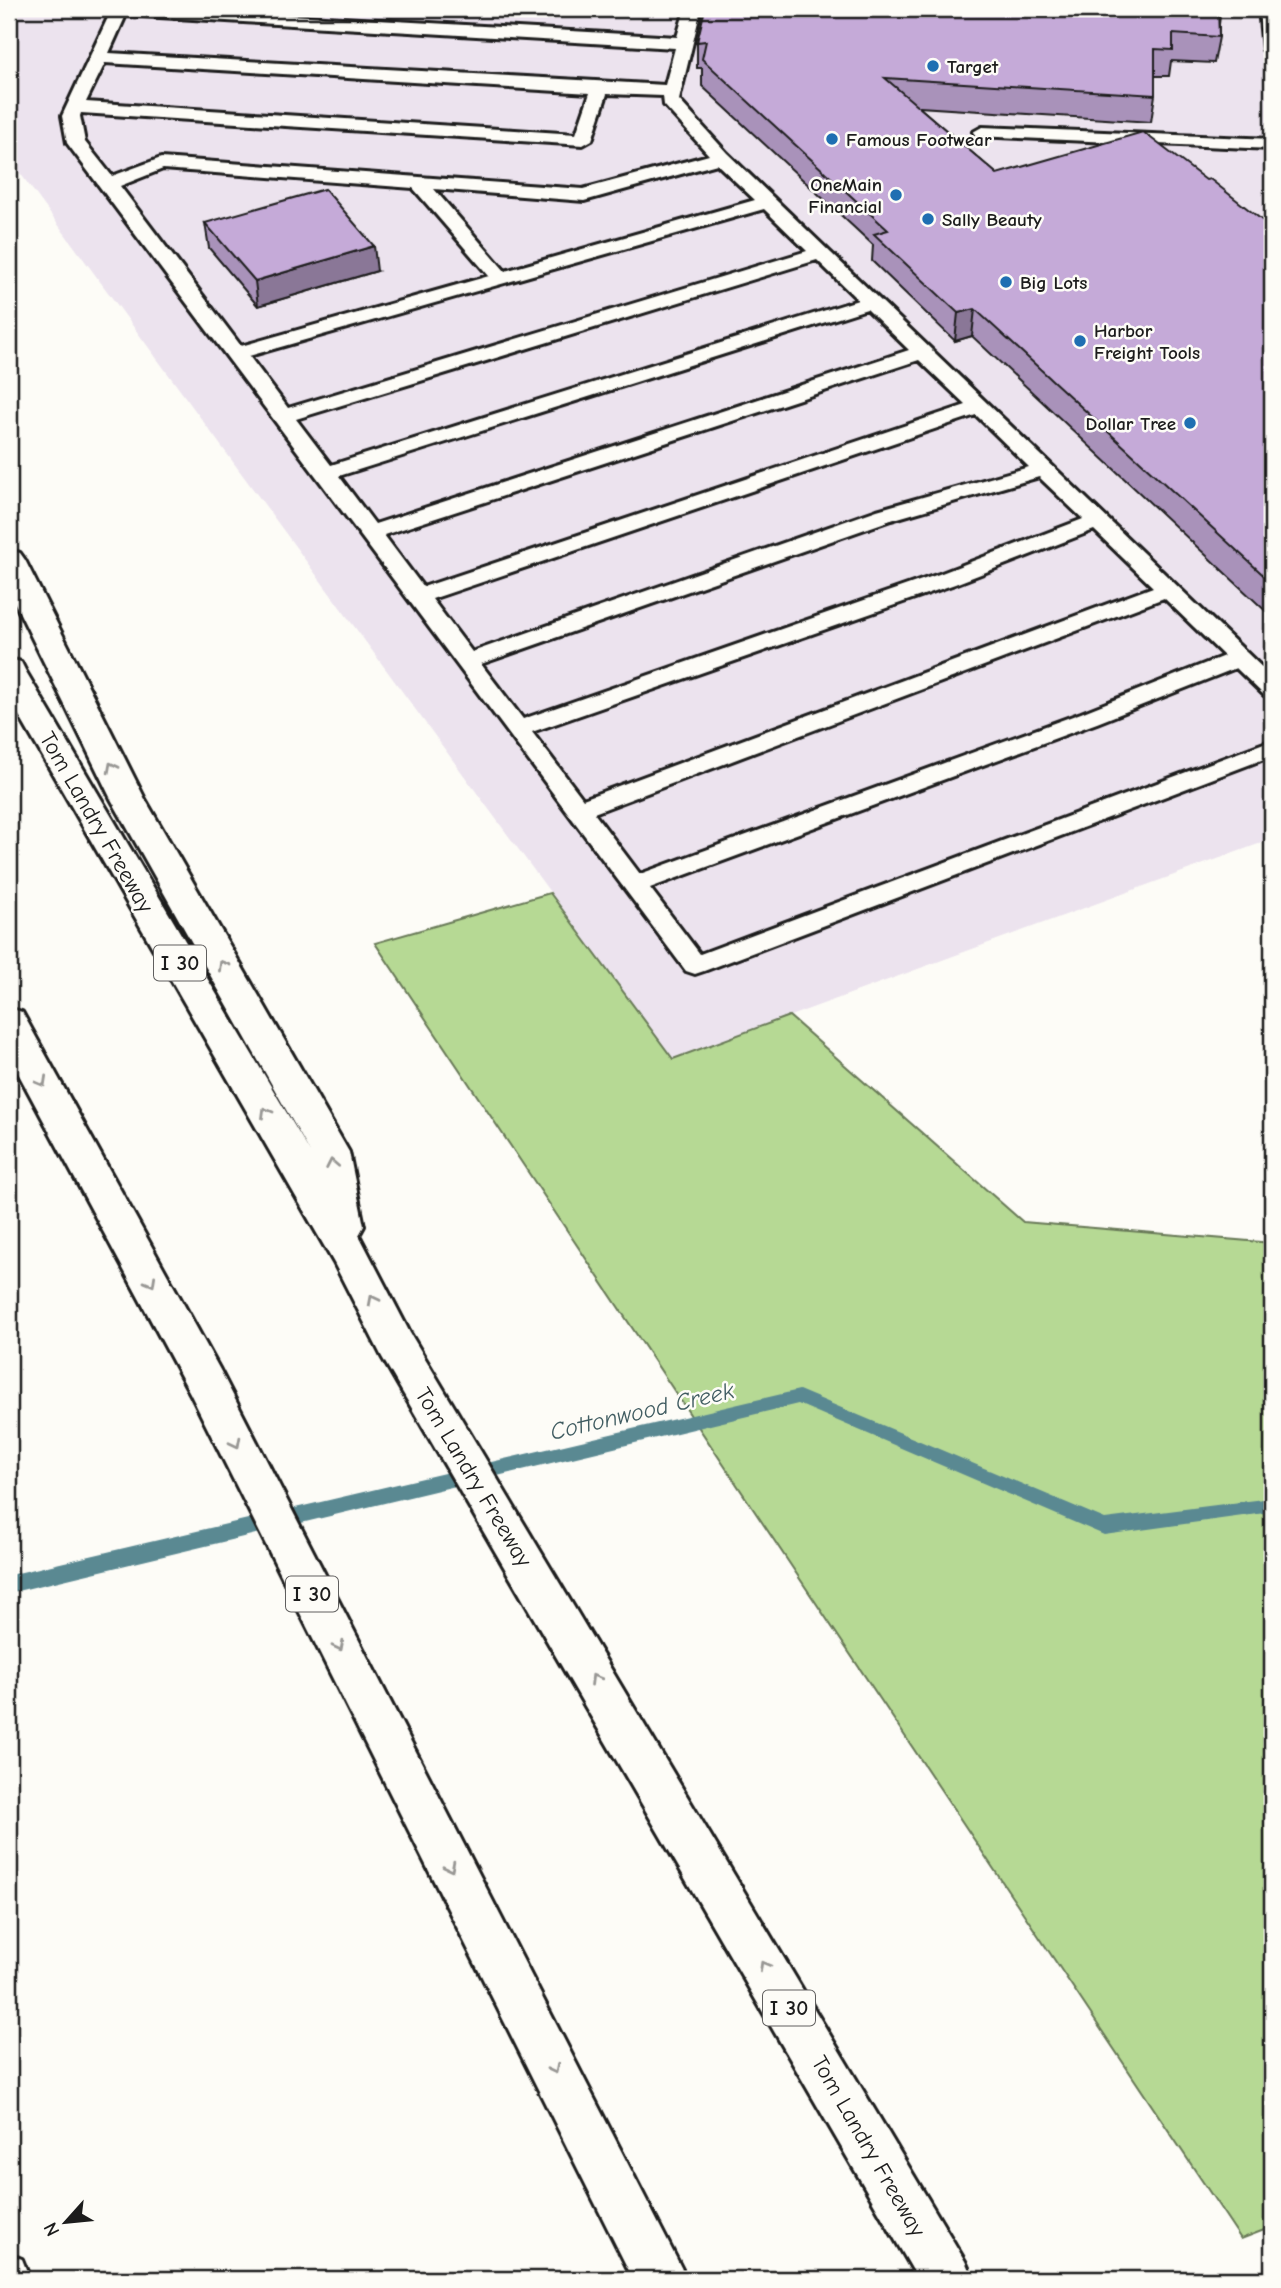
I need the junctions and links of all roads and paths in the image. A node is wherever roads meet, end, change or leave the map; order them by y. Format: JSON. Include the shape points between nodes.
{"nodes":[{"id":1,"x":693,"y":9,"type":"edge"},
{"id":2,"x":1267,"y":9,"type":"edge"},
{"id":3,"x":121,"y":10,"type":"edge"},
{"id":4,"x":685,"y":43,"type":"junction"},
{"id":5,"x":1272,"y":50,"type":"edge"},
{"id":6,"x":98,"y":57,"type":"junction"},
{"id":7,"x":600,"y":88,"type":"junction"},
{"id":8,"x":672,"y":91,"type":"junction"},
{"id":9,"x":75,"y":107,"type":"junction"},
{"id":10,"x":982,"y":132,"type":"dead end"},
{"id":11,"x":1272,"y":144,"type":"edge"},
{"id":12,"x":721,"y":157,"type":"junction"},
{"id":13,"x":419,"y":183,"type":"junction"},
{"id":14,"x":109,"y":184,"type":"junction"},
{"id":15,"x":768,"y":202,"type":"junction"},
{"id":16,"x":820,"y":253,"type":"junction"},
{"id":17,"x":502,"y":279,"type":"junction"},
{"id":18,"x":871,"y":302,"type":"junction"},
{"id":19,"x":923,"y":352,"type":"junction"},
{"id":20,"x":235,"y":354,"type":"junction"},
{"id":21,"x":980,"y":407,"type":"junction"},
{"id":22,"x":283,"y":416,"type":"junction"},
{"id":23,"x":1044,"y":469,"type":"junction"},
{"id":24,"x":326,"y":473,"type":"junction"},
{"id":25,"x":1098,"y":521,"type":"junction"},
{"id":26,"x":370,"y":533,"type":"junction"},
{"id":27,"x":9,"y":560,"type":"edge"},
{"id":28,"x":1168,"y":589,"type":"junction"},
{"id":29,"x":418,"y":596,"type":"junction"},
{"id":30,"x":1240,"y":658,"type":"junction"},
{"id":31,"x":467,"y":661,"type":"junction"},
{"id":32,"x":9,"y":670,"type":"edge"},
{"id":33,"x":1272,"y":690,"type":"edge"},
{"id":34,"x":517,"y":729,"type":"junction"},
{"id":35,"x":1272,"y":748,"type":"edge"},
{"id":36,"x":578,"y":810,"type":"junction"},
{"id":37,"x":634,"y":885,"type":"junction"},
{"id":38,"x":9,"y":1022,"type":"edge"},
{"id":39,"x":350,"y":1255,"type":"junction"},
{"id":40,"x":9,"y":2272,"type":"edge"},
{"id":41,"x":12,"y":2279,"type":"edge"},
{"id":42,"x":661,"y":2279,"type":"edge"},
{"id":43,"x":947,"y":2279,"type":"edge"}],
"edges":[{"from":1,"to":4,"type":"lane"},
{"from":2,"to":5,"type":"lane"},
{"from":3,"to":4,"type":"lane"},
{"from":3,"to":6,"type":"lane"},
{"from":4,"to":8,"type":"lane"},
{"from":6,"to":7,"type":"lane"},
{"from":6,"to":9,"type":"lane"},
{"from":7,"to":8,"type":"lane"},
{"from":7,"to":9,"type":"lane","via":[[583,140]]},
{"from":8,"to":12,"type":"lane","via":[[670,101]]},
{"from":9,"to":14,"type":"lane","via":[[71,116],[76,143]]},
{"from":10,"to":11,"type":"lane"},
{"from":12,"to":13,"type":"lane","via":[[584,195]]},
{"from":12,"to":15,"type":"lane"},
{"from":13,"to":14,"type":"lane","via":[[161,163]]},
{"from":13,"to":17,"type":"lane"},
{"from":14,"to":20,"type":"lane"},
{"from":15,"to":16,"type":"lane"},
{"from":15,"to":17,"type":"lane"},
{"from":16,"to":18,"type":"lane"},
{"from":16,"to":22,"type":"lane"},
{"from":17,"to":20,"type":"lane"},
{"from":18,"to":19,"type":"lane"},
{"from":18,"to":24,"type":"lane"},
{"from":19,"to":21,"type":"lane"},
{"from":19,"to":26,"type":"lane"},
{"from":20,"to":22,"type":"lane"},
{"from":21,"to":23,"type":"lane"},
{"from":21,"to":29,"type":"lane"},
{"from":22,"to":24,"type":"lane"},
{"from":23,"to":25,"type":"lane"},
{"from":23,"to":31,"type":"lane","via":[[884,516]]},
{"from":24,"to":26,"type":"lane"},
{"from":25,"to":28,"type":"lane"},
{"from":25,"to":34,"type":"lane","via":[[947,579]]},
{"from":26,"to":29,"type":"lane"},
{"from":39,"to":27,"type":"highway","one_way":true,"via":[[330,1152],[128,799]]},
{"from":28,"to":30,"type":"lane"},
{"from":28,"to":36,"type":"lane"},
{"from":29,"to":31,"type":"lane"},
{"from":30,"to":33,"type":"lane"},
{"from":30,"to":37,"type":"lane"},
{"from":31,"to":34,"type":"lane"},
{"from":39,"to":32,"type":"highway","name":"Tom Landry Freeway","number":"I 30","one_way":true},
{"from":34,"to":36,"type":"lane"},
{"from":35,"to":37,"type":"lane","via":[[695,965]]},
{"from":36,"to":37,"type":"lane"},
{"from":38,"to":42,"type":"highway","number":"I 30","one_way":true,"via":[[205,1382]]},
{"from":43,"to":39,"type":"highway","name":"Tom Landry Freeway","number":"I 30","one_way":true,"via":[[396,1345]]},
{"from":40,"to":41,"type":"lane"}]}
